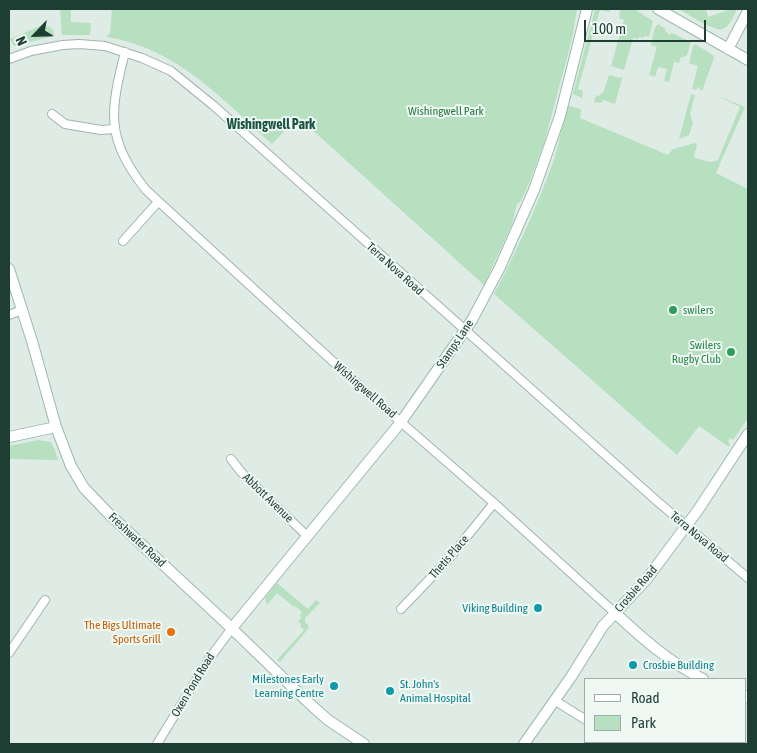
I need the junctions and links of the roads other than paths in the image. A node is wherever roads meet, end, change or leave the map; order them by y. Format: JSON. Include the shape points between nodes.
{"nodes":[{"id":1,"x":658,"y":9,"type":"edge"},
{"id":2,"x":586,"y":10,"type":"edge"},
{"id":3,"x":748,"y":10,"type":"edge"},
{"id":4,"x":728,"y":49,"type":"junction"},
{"id":5,"x":125,"y":52,"type":"junction"},
{"id":6,"x":9,"y":59,"type":"edge"},
{"id":7,"x":748,"y":60,"type":"edge"},
{"id":8,"x":52,"y":114,"type":"dead end"},
{"id":9,"x":114,"y":129,"type":"junction"},
{"id":10,"x":158,"y":202,"type":"junction"},
{"id":11,"x":123,"y":241,"type":"dead end"},
{"id":12,"x":9,"y":269,"type":"edge"},
{"id":13,"x":22,"y":310,"type":"junction"},
{"id":14,"x":9,"y":315,"type":"edge"},
{"id":15,"x":464,"y":331,"type":"junction"},
{"id":16,"x":401,"y":422,"type":"junction"},
{"id":17,"x":56,"y":427,"type":"junction"},
{"id":18,"x":748,"y":434,"type":"edge"},
{"id":19,"x":9,"y":437,"type":"edge"},
{"id":20,"x":230,"y":459,"type":"dead end"},
{"id":21,"x":494,"y":503,"type":"junction"},
{"id":22,"x":686,"y":527,"type":"junction"},
{"id":23,"x":307,"y":536,"type":"junction"},
{"id":24,"x":748,"y":578,"type":"edge"},
{"id":25,"x":44,"y":600,"type":"dead end"},
{"id":26,"x":401,"y":609,"type":"dead end"},
{"id":27,"x":615,"y":614,"type":"junction"},
{"id":28,"x":232,"y":628,"type":"junction"},
{"id":29,"x":9,"y":652,"type":"edge"},
{"id":30,"x":701,"y":678,"type":"edge"},
{"id":31,"x":554,"y":700,"type":"junction"},
{"id":32,"x":584,"y":719,"type":"edge"},
{"id":33,"x":157,"y":744,"type":"edge"},
{"id":34,"x":364,"y":744,"type":"edge"},
{"id":35,"x":524,"y":744,"type":"edge"}],
"edges":[{"from":1,"to":4,"type":"street"},
{"from":2,"to":15,"type":"street","name":"Stamps Lane","via":[[560,116],[534,190],[500,267]]},
{"from":3,"to":4,"type":"street"},
{"from":4,"to":7,"type":"street"},
{"from":5,"to":6,"type":"street","name":"Terra Nova Road","via":[[79,44],[48,47]]},
{"from":5,"to":9,"type":"street","name":"Wishingwell Road","via":[[114,106]]},
{"from":5,"to":15,"type":"street","name":"Terra Nova Road","via":[[158,64],[189,84]]},
{"from":8,"to":9,"type":"street","via":[[65,124]]},
{"from":9,"to":10,"type":"street","name":"Wishingwell Road","via":[[134,176]]},
{"from":10,"to":11,"type":"street"},
{"from":10,"to":16,"type":"street","name":"Wishingwell Road"},
{"from":12,"to":13,"type":"street","name":"Freshwater Road"},
{"from":13,"to":14,"type":"street"},
{"from":13,"to":17,"type":"street","name":"Freshwater Road"},
{"from":15,"to":16,"type":"street","name":"Stamps Lane"},
{"from":15,"to":22,"type":"street","name":"Terra Nova Road"},
{"from":16,"to":21,"type":"street","name":"Wishingwell Road"},
{"from":16,"to":23,"type":"street","name":"Stamps Lane"},
{"from":17,"to":19,"type":"street"},
{"from":17,"to":28,"type":"street","name":"Freshwater Road","via":[[76,476],[96,502]]},
{"from":18,"to":22,"type":"street","name":"Crosbie Road"},
{"from":20,"to":23,"type":"street","name":"Abbott Avenue"},
{"from":21,"to":26,"type":"street","name":"Thetis Place","via":[[450,557]]},
{"from":21,"to":27,"type":"street","name":"Wishingwell Road"},
{"from":22,"to":24,"type":"street","name":"Terra Nova Road"},
{"from":22,"to":27,"type":"street","name":"Crosbie Road","via":[[646,580]]},
{"from":23,"to":28,"type":"street","name":"Stamps Lane"},
{"from":25,"to":29,"type":"street"},
{"from":27,"to":30,"type":"street","name":"Wishingwell Road","via":[[673,661]]},
{"from":27,"to":31,"type":"street","name":"Crosbie Road","via":[[603,626]]},
{"from":28,"to":33,"type":"street","name":"Oxen Pond Road","via":[[214,651]]},
{"from":28,"to":34,"type":"street","name":"Freshwater Road","via":[[328,720]]},
{"from":31,"to":32,"type":"street"},
{"from":31,"to":35,"type":"street","name":"Crosbie Road"}]}
